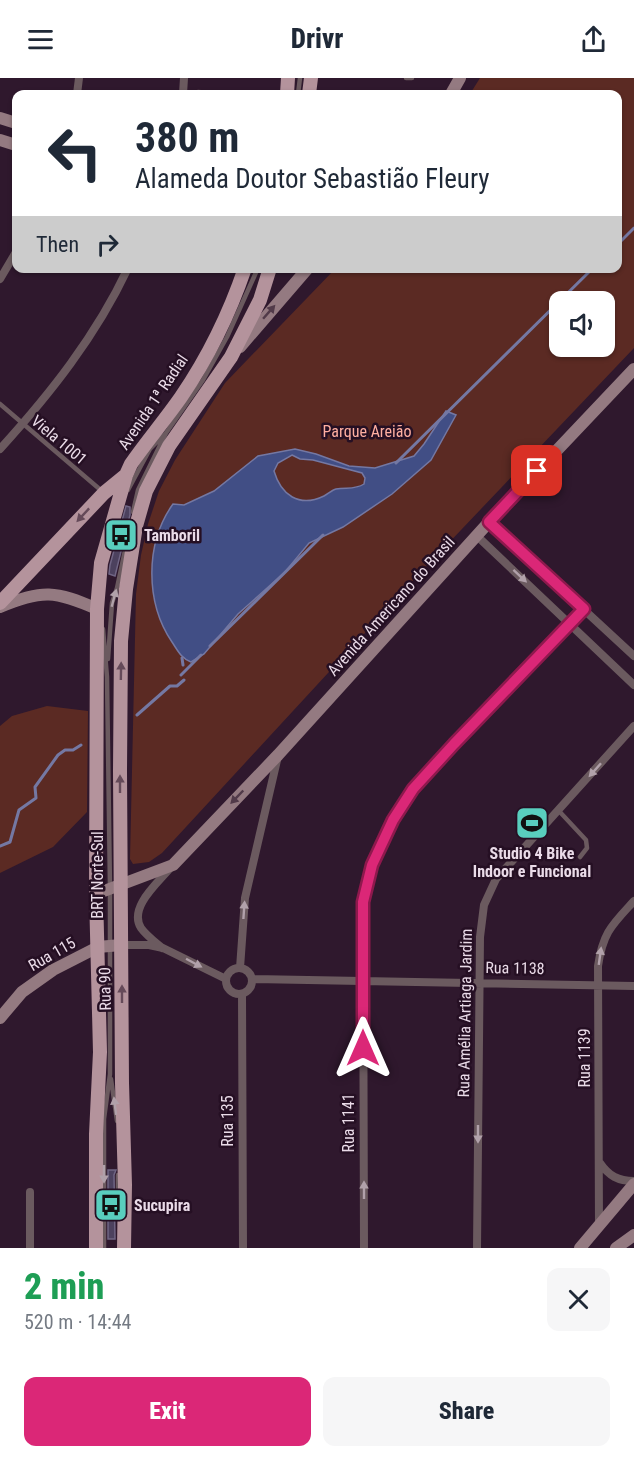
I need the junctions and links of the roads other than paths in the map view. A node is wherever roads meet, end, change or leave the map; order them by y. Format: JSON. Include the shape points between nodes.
{"nodes":[{"id":1,"x":406,"y":78,"type":"edge"},
{"id":2,"x":412,"y":78,"type":"edge"},
{"id":3,"x":12,"y":259,"type":"edge"},
{"id":4,"x":126,"y":273,"type":"edge"},
{"id":5,"x":243,"y":273,"type":"edge"},
{"id":6,"x":256,"y":273,"type":"edge"},
{"id":7,"x":268,"y":273,"type":"edge"},
{"id":8,"x":304,"y":273,"type":"edge"},
{"id":9,"x":0,"y":279,"type":"edge"},
{"id":10,"x":231,"y":357,"type":"junction"},
{"id":11,"x":634,"y":369,"type":"edge"},
{"id":12,"x":0,"y":404,"type":"edge"},
{"id":13,"x":22,"y":425,"type":"junction"},
{"id":14,"x":166,"y":433,"type":"junction"},
{"id":15,"x":0,"y":449,"type":"edge"},
{"id":16,"x":126,"y":475,"type":"junction"},
{"id":17,"x":104,"y":493,"type":"junction"},
{"id":18,"x":489,"y":522,"type":"junction"},
{"id":19,"x":477,"y":536,"type":"junction"},
{"id":20,"x":0,"y":605,"type":"edge"},
{"id":21,"x":97,"y":609,"type":"junction"},
{"id":22,"x":584,"y":609,"type":"junction"},
{"id":23,"x":570,"y":623,"type":"junction"},
{"id":24,"x":634,"y":656,"type":"edge"},
{"id":25,"x":107,"y":677,"type":"junction"},
{"id":26,"x":634,"y":685,"type":"edge"},
{"id":27,"x":634,"y":726,"type":"edge"},
{"id":28,"x":96,"y":740,"type":"joint"},
{"id":29,"x":278,"y":755,"type":"junction"},
{"id":30,"x":559,"y":811,"type":"junction"},
{"id":31,"x":580,"y":857,"type":"dead end"},
{"id":32,"x":173,"y":865,"type":"junction"},
{"id":33,"x":115,"y":886,"type":"junction"},
{"id":34,"x":96,"y":894,"type":"junction"},
{"id":35,"x":634,"y":901,"type":"edge"},
{"id":36,"x":109,"y":946,"type":"junction"},
{"id":37,"x":163,"y":948,"type":"junction"},
{"id":38,"x":240,"y":968,"type":"junction"},
{"id":39,"x":226,"y":979,"type":"junction"},
{"id":40,"x":252,"y":979,"type":"junction"},
{"id":41,"x":362,"y":981,"type":"junction"},
{"id":42,"x":478,"y":982,"type":"junction"},
{"id":43,"x":599,"y":985,"type":"junction"},
{"id":44,"x":634,"y":986,"type":"edge"},
{"id":45,"x":242,"y":994,"type":"junction"},
{"id":46,"x":0,"y":1018,"type":"edge"},
{"id":47,"x":110,"y":1074,"type":"junction"},
{"id":48,"x":599,"y":1162,"type":"junction"},
{"id":49,"x":634,"y":1182,"type":"edge"},
{"id":50,"x":30,"y":1192,"type":"dead end"},
{"id":51,"x":599,"y":1226,"type":"junction"},
{"id":52,"x":634,"y":1235,"type":"edge"},
{"id":53,"x":30,"y":1248,"type":"edge"},
{"id":54,"x":96,"y":1248,"type":"edge"},
{"id":55,"x":104,"y":1248,"type":"edge"},
{"id":56,"x":118,"y":1248,"type":"edge"},
{"id":57,"x":124,"y":1248,"type":"edge"},
{"id":58,"x":243,"y":1248,"type":"edge"},
{"id":59,"x":364,"y":1248,"type":"edge"},
{"id":60,"x":477,"y":1248,"type":"edge"},
{"id":61,"x":580,"y":1248,"type":"edge"},
{"id":62,"x":616,"y":1248,"type":"edge"}],
"edges":[{"from":1,"to":2,"type":"lane"},
{"from":3,"to":9,"type":"street"},
{"from":4,"to":13,"type":"street","via":[[83,349]]},
{"from":5,"to":16,"type":"main road","name":"Avenida 1ª Radial","via":[[235,297],[188,385]]},
{"from":6,"to":14,"type":"lane","name":"BRT Norte-Sul","via":[[218,354]]},
{"from":7,"to":10,"type":"main road","via":[[260,300]]},
{"from":10,"to":8,"type":"street","one_way":true},
{"from":33,"to":10,"type":"main road","name":"Rua 90","one_way":true,"via":[[121,641],[136,526],[146,492],[169,446]]},
{"from":11,"to":18,"type":"street","name":"Avenida Americano do Brasil"},
{"from":12,"to":13,"type":"lane","name":"Viela 1001"},
{"from":13,"to":15,"type":"street"},
{"from":13,"to":17,"type":"lane","name":"Viela 1001"},
{"from":25,"to":14,"type":"lane","name":"BRT Norte-Sul","one_way":true,"via":[[112,603],[138,490]]},
{"from":14,"to":25,"type":"lane","name":"BRT Norte-Sul","via":[[150,449],[121,503],[103,575]]},
{"from":16,"to":17,"type":"main road"},
{"from":16,"to":21,"type":"main road","name":"Avenida 1ª Radial","via":[[101,563]]},
{"from":17,"to":20,"type":"main road","one_way":true},
{"from":18,"to":19,"type":"street","name":"Avenida Americano do Brasil"},
{"from":18,"to":22,"type":"street"},
{"from":19,"to":23,"type":"street","one_way":true},
{"from":19,"to":29,"type":"street","name":"Avenida Americano do Brasil"},
{"from":20,"to":21,"type":"street","via":[[50,593]]},
{"from":21,"to":28,"type":"main road","name":"Avenida 1ª Radial"},
{"from":22,"to":23,"type":"street","name":"Rua 1141"},
{"from":22,"to":24,"type":"street"},
{"from":23,"to":26,"type":"street"},
{"from":23,"to":41,"type":"street","name":"Rua 1141","via":[[413,789],[393,820],[372,865],[363,902]]},
{"from":25,"to":33,"type":"lane","name":"BRT Norte-Sul"},
{"from":27,"to":30,"type":"street","name":"Rua Amélia Artiaga Jardim","one_way":true},
{"from":28,"to":34,"type":"main road","name":"Rua 90"},
{"from":29,"to":32,"type":"street","name":"Avenida Americano do Brasil","one_way":true},
{"from":38,"to":29,"type":"street","one_way":true,"via":[[245,898]]},
{"from":30,"to":31,"type":"lane","via":[[586,840],[587,848]]},
{"from":30,"to":42,"type":"street","name":"Rua Amélia Artiaga Jardim","via":[[496,879],[484,905]]},
{"from":32,"to":33,"type":"street","name":"Avenida Americano do Brasil"},
{"from":32,"to":37,"type":"street","name":"Avenida Americano do Brasil","via":[[142,902],[138,919]]},
{"from":33,"to":34,"type":"street","name":"Avenida Americano do Brasil"},
{"from":33,"to":36,"type":"main road","name":"Rua 90"},
{"from":34,"to":36,"type":"main road","name":"Rua 90"},
{"from":43,"to":35,"type":"street","name":"Rua 1139","one_way":true,"via":[[598,966],[609,927]]},
{"from":36,"to":37,"type":"street"},
{"from":36,"to":46,"type":"street","name":"Rua 115","via":[[53,970],[22,992]]},
{"from":36,"to":47,"type":"lane"},
{"from":36,"to":54,"type":"main road","name":"Rua 90","via":[[96,1134]]},
{"from":57,"to":36,"type":"main road","name":"Rua 90","one_way":true,"via":[[125,1185]]},
{"from":37,"to":39,"type":"street","one_way":true},
{"from":38,"to":39,"type":"street","via":[[231,970]]},
{"from":38,"to":40,"type":"street"},
{"from":39,"to":45,"type":"street","via":[[230,992]]},
{"from":40,"to":41,"type":"street","name":"Rua 1138"},
{"from":40,"to":45,"type":"street","via":[[251,988]]},
{"from":41,"to":42,"type":"street","name":"Rua 1138"},
{"from":59,"to":41,"type":"street","name":"Rua 1141","one_way":true},
{"from":42,"to":43,"type":"street","name":"Rua 1138"},
{"from":42,"to":60,"type":"street","name":"Rua Amélia Artiaga Jardim","one_way":true},
{"from":43,"to":44,"type":"street","name":"Rua 1138"},
{"from":43,"to":48,"type":"street","name":"Rua 1139"},
{"from":45,"to":58,"type":"street","name":"Rua 135"},
{"from":47,"to":55,"type":"lane","one_way":true,"via":[[104,1119]]},
{"from":56,"to":47,"type":"lane","one_way":true,"via":[[118,1137]]},
{"from":48,"to":49,"type":"street","via":[[615,1178]]},
{"from":48,"to":51,"type":"street","name":"Rua 1139"},
{"from":49,"to":51,"type":"street"},
{"from":50,"to":53,"type":"street"},
{"from":51,"to":61,"type":"street"},
{"from":52,"to":62,"type":"street"}]}
